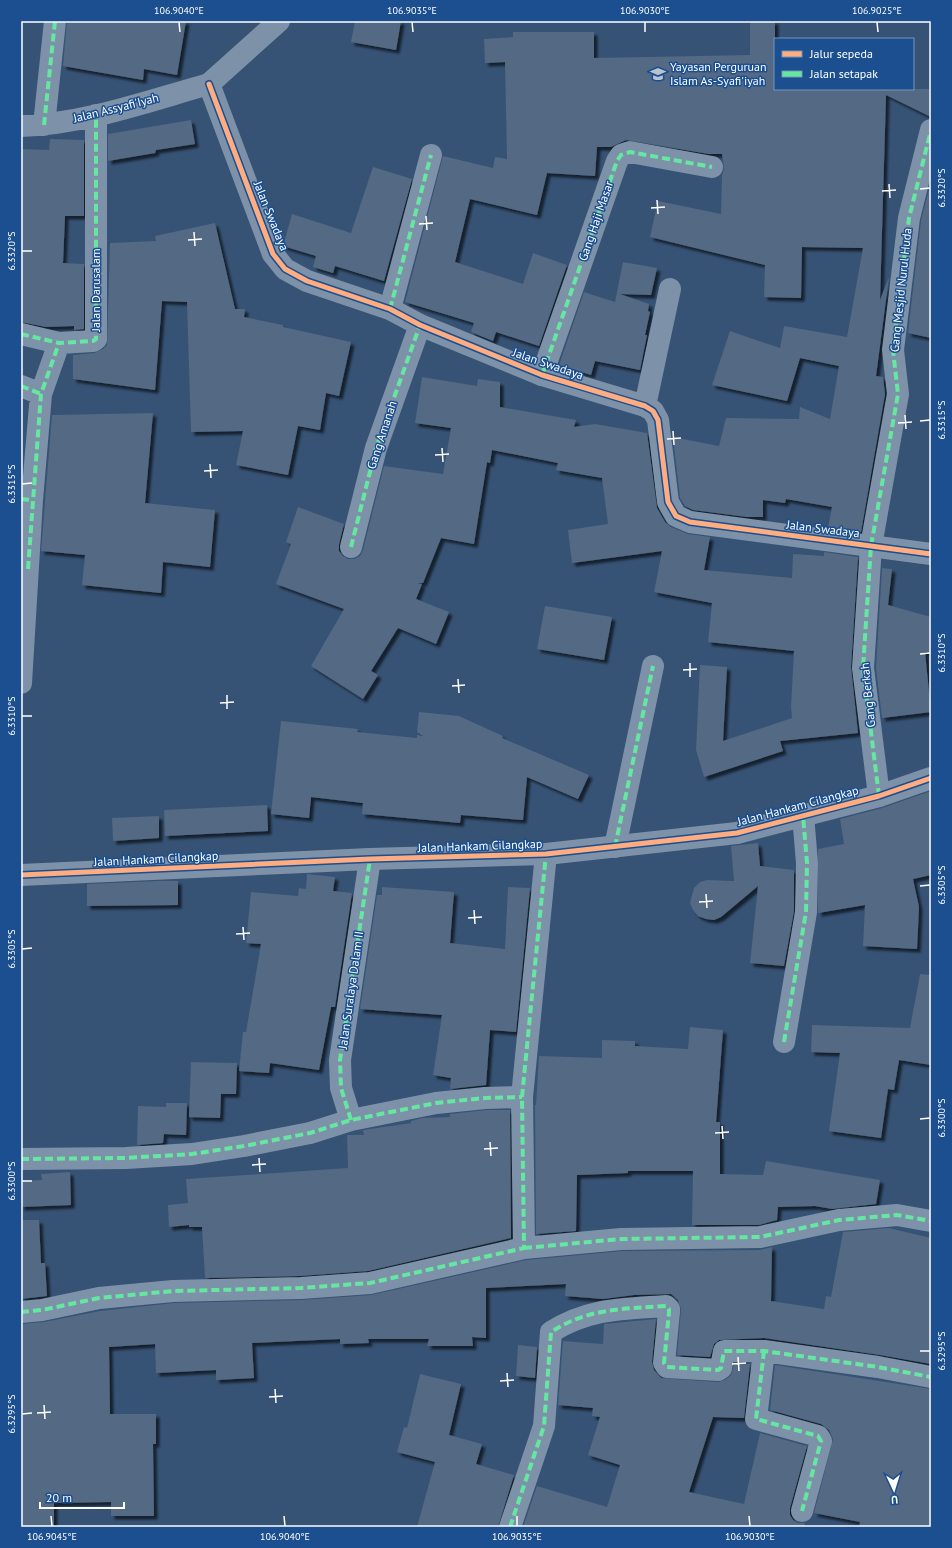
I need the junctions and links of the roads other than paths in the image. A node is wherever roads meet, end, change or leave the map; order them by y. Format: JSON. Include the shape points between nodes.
{"nodes":[{"id":1,"x":55,"y":21,"type":"edge"},
{"id":2,"x":280,"y":21,"type":"edge"},
{"id":3,"x":209,"y":84,"type":"junction"},
{"id":4,"x":96,"y":115,"type":"junction"},
{"id":5,"x":44,"y":125,"type":"junction"},
{"id":6,"x":21,"y":126,"type":"edge"},
{"id":7,"x":931,"y":130,"type":"edge"},
{"id":8,"x":431,"y":154,"type":"dead end"},
{"id":9,"x":712,"y":167,"type":"dead end"},
{"id":10,"x":670,"y":289,"type":"dead end"},
{"id":11,"x":390,"y":308,"type":"junction"},
{"id":12,"x":420,"y":325,"type":"junction"},
{"id":13,"x":21,"y":334,"type":"edge"},
{"id":14,"x":59,"y":343,"type":"junction"},
{"id":15,"x":542,"y":375,"type":"junction"},
{"id":16,"x":31,"y":390,"type":"edge"},
{"id":17,"x":646,"y":406,"type":"junction"},
{"id":18,"x":26,"y":500,"type":"edge"},
{"id":19,"x":351,"y":546,"type":"dead end"},
{"id":20,"x":871,"y":546,"type":"junction"},
{"id":21,"x":931,"y":554,"type":"edge"},
{"id":22,"x":653,"y":666,"type":"dead end"},
{"id":23,"x":21,"y":683,"type":"edge"},
{"id":24,"x":931,"y":778,"type":"edge"},
{"id":25,"x":879,"y":796,"type":"junction"},
{"id":26,"x":803,"y":815,"type":"junction"},
{"id":27,"x":615,"y":847,"type":"junction"},
{"id":28,"x":546,"y":854,"type":"junction"},
{"id":29,"x":370,"y":859,"type":"junction"},
{"id":30,"x":21,"y":875,"type":"edge"},
{"id":31,"x":784,"y":1042,"type":"dead end"},
{"id":32,"x":522,"y":1097,"type":"junction"},
{"id":33,"x":351,"y":1120,"type":"junction"},
{"id":34,"x":21,"y":1159,"type":"edge"},
{"id":35,"x":931,"y":1221,"type":"edge"},
{"id":36,"x":524,"y":1248,"type":"junction"},
{"id":37,"x":21,"y":1312,"type":"edge"},
{"id":38,"x":764,"y":1351,"type":"junction"},
{"id":39,"x":931,"y":1377,"type":"edge"},
{"id":40,"x":802,"y":1511,"type":"dead end"},
{"id":41,"x":510,"y":1527,"type":"edge"}],
"edges":[{"from":1,"to":5,"type":"street"},
{"from":2,"to":3,"type":"street"},
{"from":3,"to":4,"type":"street","name":"Jalan Assyafi'Iyah"},
{"from":3,"to":11,"type":"street","name":"Jalan Swadaya","via":[[273,254],[285,269],[307,281]]},
{"from":4,"to":5,"type":"street","name":"Jalan Assyafi'Iyah"},
{"from":4,"to":14,"type":"street","name":"Jalan Darusalam","via":[[97,335],[93,341]]},
{"from":5,"to":6,"type":"street","name":"Jalan Assyafi'Iyah"},
{"from":7,"to":20,"type":"street","name":"Gang Mesjid Nurul Huda","via":[[909,218],[893,350],[898,394]]},
{"from":8,"to":11,"type":"street"},
{"from":9,"to":15,"type":"street","name":"Gang Haji Masar","via":[[630,152],[621,155]]},
{"from":10,"to":17,"type":"street"},
{"from":11,"to":12,"type":"street","name":"Jalan Swadaya"},
{"from":12,"to":15,"type":"street","name":"Jalan Swadaya"},
{"from":12,"to":19,"type":"street","name":"Gang Amanah","via":[[376,448]]},
{"from":13,"to":14,"type":"street"},
{"from":14,"to":16,"type":"street"},
{"from":15,"to":17,"type":"street","name":"Jalan Swadaya"},
{"from":16,"to":18,"type":"street"},
{"from":17,"to":20,"type":"street","name":"Jalan Swadaya","via":[[653,410],[658,420],[668,502],[676,516],[690,522]]},
{"from":18,"to":23,"type":"street"},
{"from":20,"to":21,"type":"street","name":"Jalan Swadaya"},
{"from":20,"to":25,"type":"street","name":"Gang Berkah","via":[[863,668]]},
{"from":22,"to":27,"type":"street"},
{"from":24,"to":25,"type":"street","name":"Jalan Hankam Cilangkap"},
{"from":25,"to":26,"type":"street","name":"Jalan Hankam Cilangkap"},
{"from":26,"to":27,"type":"street","name":"Jalan Hankam Cilangkap","via":[[737,833]]},
{"from":26,"to":31,"type":"street","via":[[807,863],[806,912]]},
{"from":27,"to":28,"type":"street","name":"Jalan Hankam Cilangkap"},
{"from":28,"to":29,"type":"street","name":"Jalan Hankam Cilangkap"},
{"from":28,"to":32,"type":"street"},
{"from":29,"to":30,"type":"street","name":"Jalan Hankam Cilangkap"},
{"from":29,"to":33,"type":"street","name":"Jalan Suralaya Dalam II","via":[[340,1060],[342,1088]]},
{"from":32,"to":33,"type":"street","via":[[436,1103]]},
{"from":32,"to":36,"type":"street"},
{"from":33,"to":34,"type":"street","via":[[310,1133],[192,1154],[126,1158]]},
{"from":35,"to":36,"type":"street","via":[[896,1215],[839,1220],[760,1237],[621,1239]]},
{"from":36,"to":37,"type":"street","via":[[370,1283],[301,1288],[173,1291],[99,1298]]},
{"from":38,"to":39,"type":"street"},
{"from":38,"to":40,"type":"street","via":[[756,1419],[818,1436],[821,1441]]},
{"from":38,"to":41,"type":"street","via":[[724,1351],[721,1368],[718,1370],[667,1367],[664,1363],[669,1309],[666,1306],[604,1310],[567,1322],[551,1332],[544,1426]]}]}
